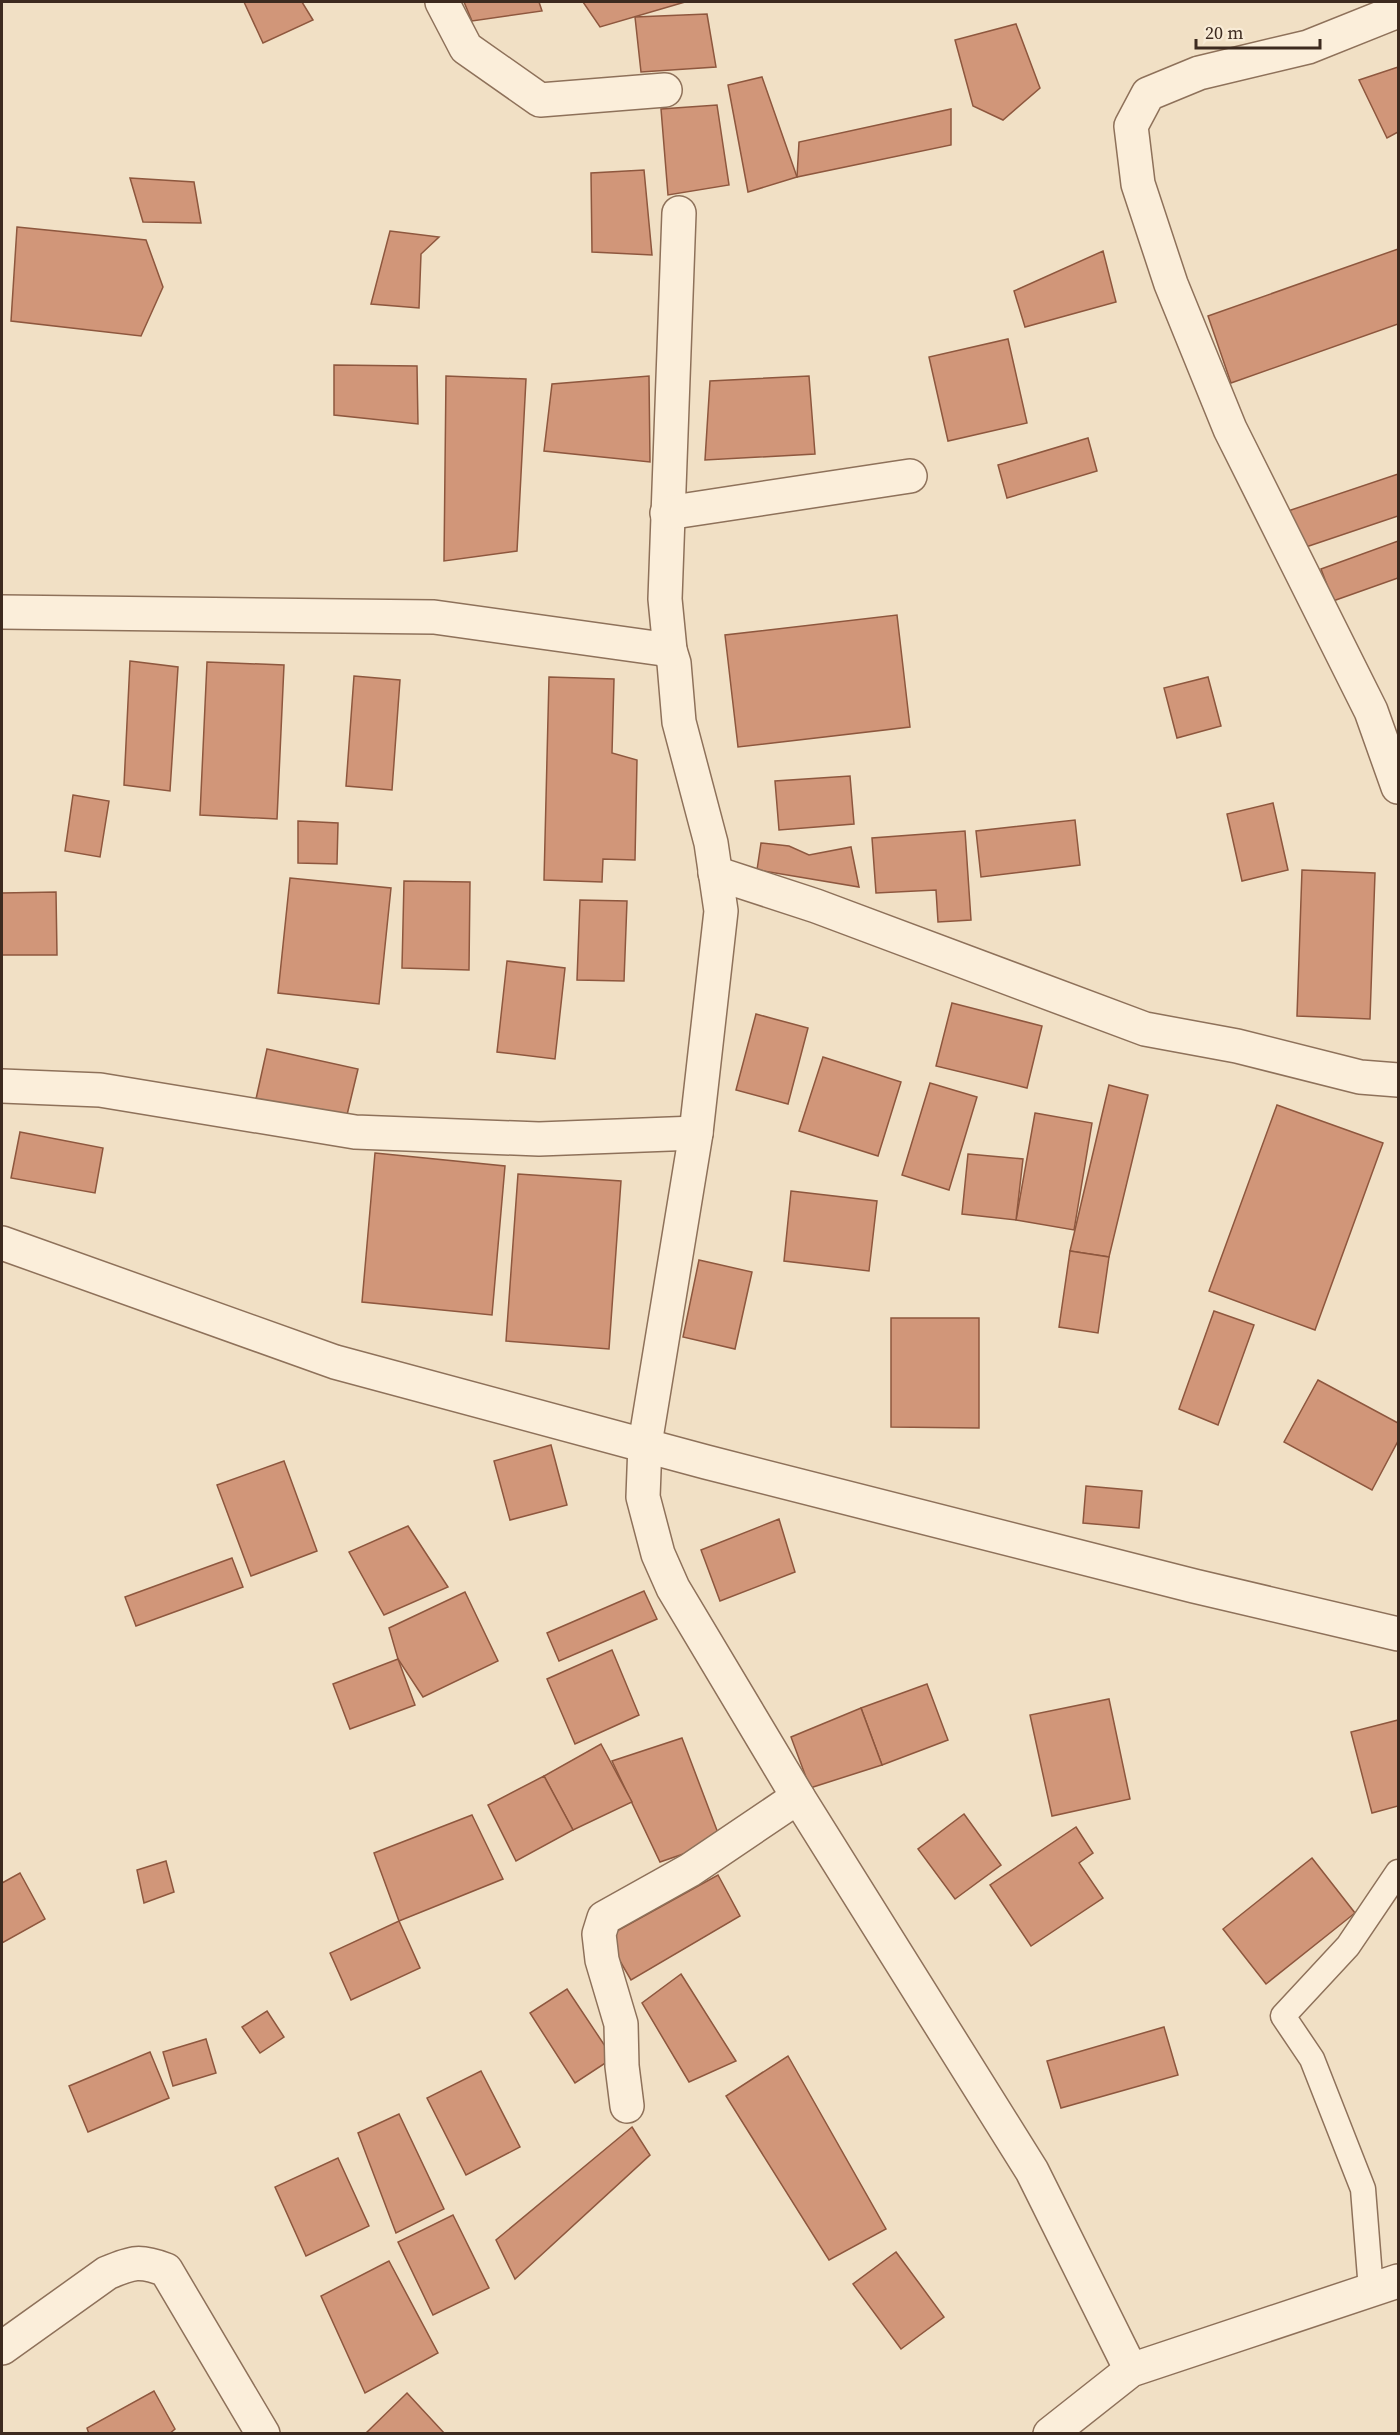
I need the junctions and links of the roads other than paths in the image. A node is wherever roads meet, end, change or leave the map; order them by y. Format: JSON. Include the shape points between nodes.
{"nodes":[{"id":1,"x":442,"y":2,"type":"edge"},
{"id":2,"x":1398,"y":11,"type":"edge"},
{"id":3,"x":665,"y":90,"type":"dead end"},
{"id":4,"x":679,"y":213,"type":"dead end"},
{"id":5,"x":910,"y":476,"type":"dead end"},
{"id":6,"x":667,"y":513,"type":"junction"},
{"id":7,"x":2,"y":612,"type":"edge"},
{"id":8,"x":670,"y":650,"type":"junction"},
{"id":9,"x":1398,"y":787,"type":"edge"},
{"id":10,"x":716,"y":873,"type":"junction"},
{"id":11,"x":1398,"y":1080,"type":"edge"},
{"id":12,"x":2,"y":1086,"type":"edge"},
{"id":13,"x":696,"y":1133,"type":"junction"},
{"id":14,"x":2,"y":1243,"type":"edge"},
{"id":15,"x":645,"y":1444,"type":"junction"},
{"id":16,"x":1398,"y":1634,"type":"edge"},
{"id":17,"x":798,"y":1797,"type":"junction"},
{"id":18,"x":1398,"y":1872,"type":"edge"},
{"id":19,"x":627,"y":2106,"type":"dead end"},
{"id":20,"x":1385,"y":2285,"type":"edge"},
{"id":21,"x":2,"y":2348,"type":"edge"},
{"id":22,"x":1131,"y":2370,"type":"junction"},
{"id":23,"x":263,"y":2433,"type":"edge"},
{"id":24,"x":1050,"y":2433,"type":"edge"}],
"edges":[{"from":1,"to":3,"type":"street","via":[[465,48],[540,100]]},
{"from":2,"to":9,"type":"street","via":[[1308,47],[1198,73],[1148,94],[1131,126],[1138,184],[1171,284],[1230,429],[1371,711]]},
{"from":4,"to":6,"type":"street"},
{"from":5,"to":6,"type":"street"},
{"from":6,"to":8,"type":"street","via":[[665,599]]},
{"from":7,"to":8,"type":"street","via":[[434,617]]},
{"from":8,"to":10,"type":"street","via":[[679,722]]},
{"from":10,"to":11,"type":"street","via":[[816,906],[1145,1029],[1237,1046],[1360,1077]]},
{"from":10,"to":13,"type":"street","via":[[721,911]]},
{"from":12,"to":13,"type":"street","via":[[100,1090],[355,1132],[539,1139]]},
{"from":13,"to":15,"type":"street"},
{"from":14,"to":15,"type":"street","via":[[335,1362]]},
{"from":15,"to":16,"type":"street","via":[[1194,1586]]},
{"from":15,"to":17,"type":"street","via":[[643,1497],[658,1554],[705,1644]]},
{"from":17,"to":19,"type":"street","via":[[690,1870],[604,1918],[599,1934],[602,1960],[621,2024]]},
{"from":17,"to":22,"type":"street","via":[[1032,2171]]},
{"from":18,"to":20,"type":"lane","via":[[1348,1946],[1283,2016],[1312,2059],[1363,2188]]},
{"from":20,"to":22,"type":"street"},
{"from":21,"to":23,"type":"street","via":[[107,2272],[146,2262],[166,2270]]},
{"from":22,"to":24,"type":"street"}]}
